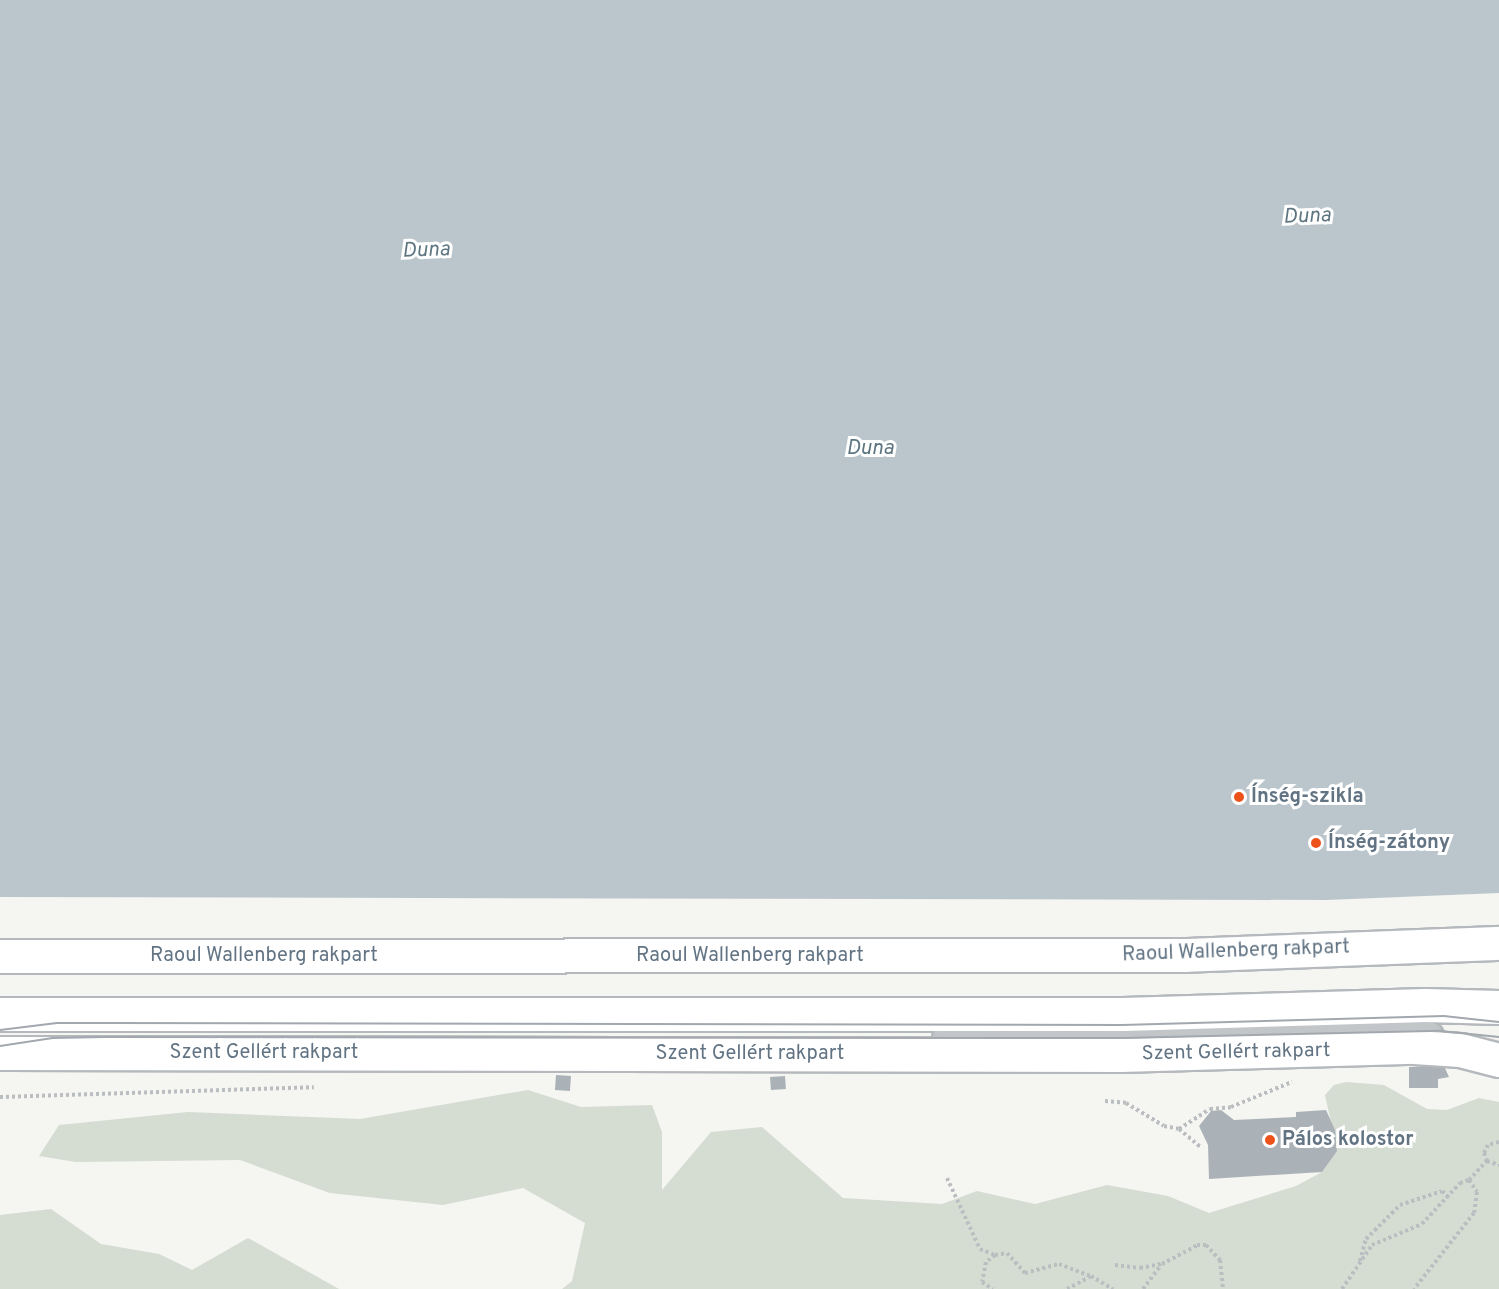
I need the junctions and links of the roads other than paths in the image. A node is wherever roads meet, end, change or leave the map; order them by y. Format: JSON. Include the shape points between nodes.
{"nodes":[{"id":1,"x":1499,"y":943,"type":"edge"},
{"id":2,"x":0,"y":956,"type":"edge"},
{"id":3,"x":1411,"y":1005,"type":"junction"},
{"id":4,"x":1499,"y":1007,"type":"edge"},
{"id":5,"x":0,"y":1014,"type":"edge"},
{"id":6,"x":1499,"y":1022,"type":"edge"},
{"id":7,"x":1,"y":1052,"type":"edge"},
{"id":8,"x":1499,"y":1060,"type":"edge"}],
"edges":[{"from":1,"to":2,"type":"main road","name":"Raoul Wallenberg rakpart","via":[[1184,955]]},
{"from":3,"to":4,"type":"main road","name":"Szent Gellért rakpart"},
{"from":3,"to":5,"type":"main road","name":"Szent Gellért rakpart","via":[[1123,1014]]},
{"from":3,"to":6,"type":"lane","name":"Szent Gellért rakpart"},
{"from":7,"to":8,"type":"main road","name":"Szent Gellért rakpart","via":[[1120,1055],[1414,1047],[1460,1050]]}]}
